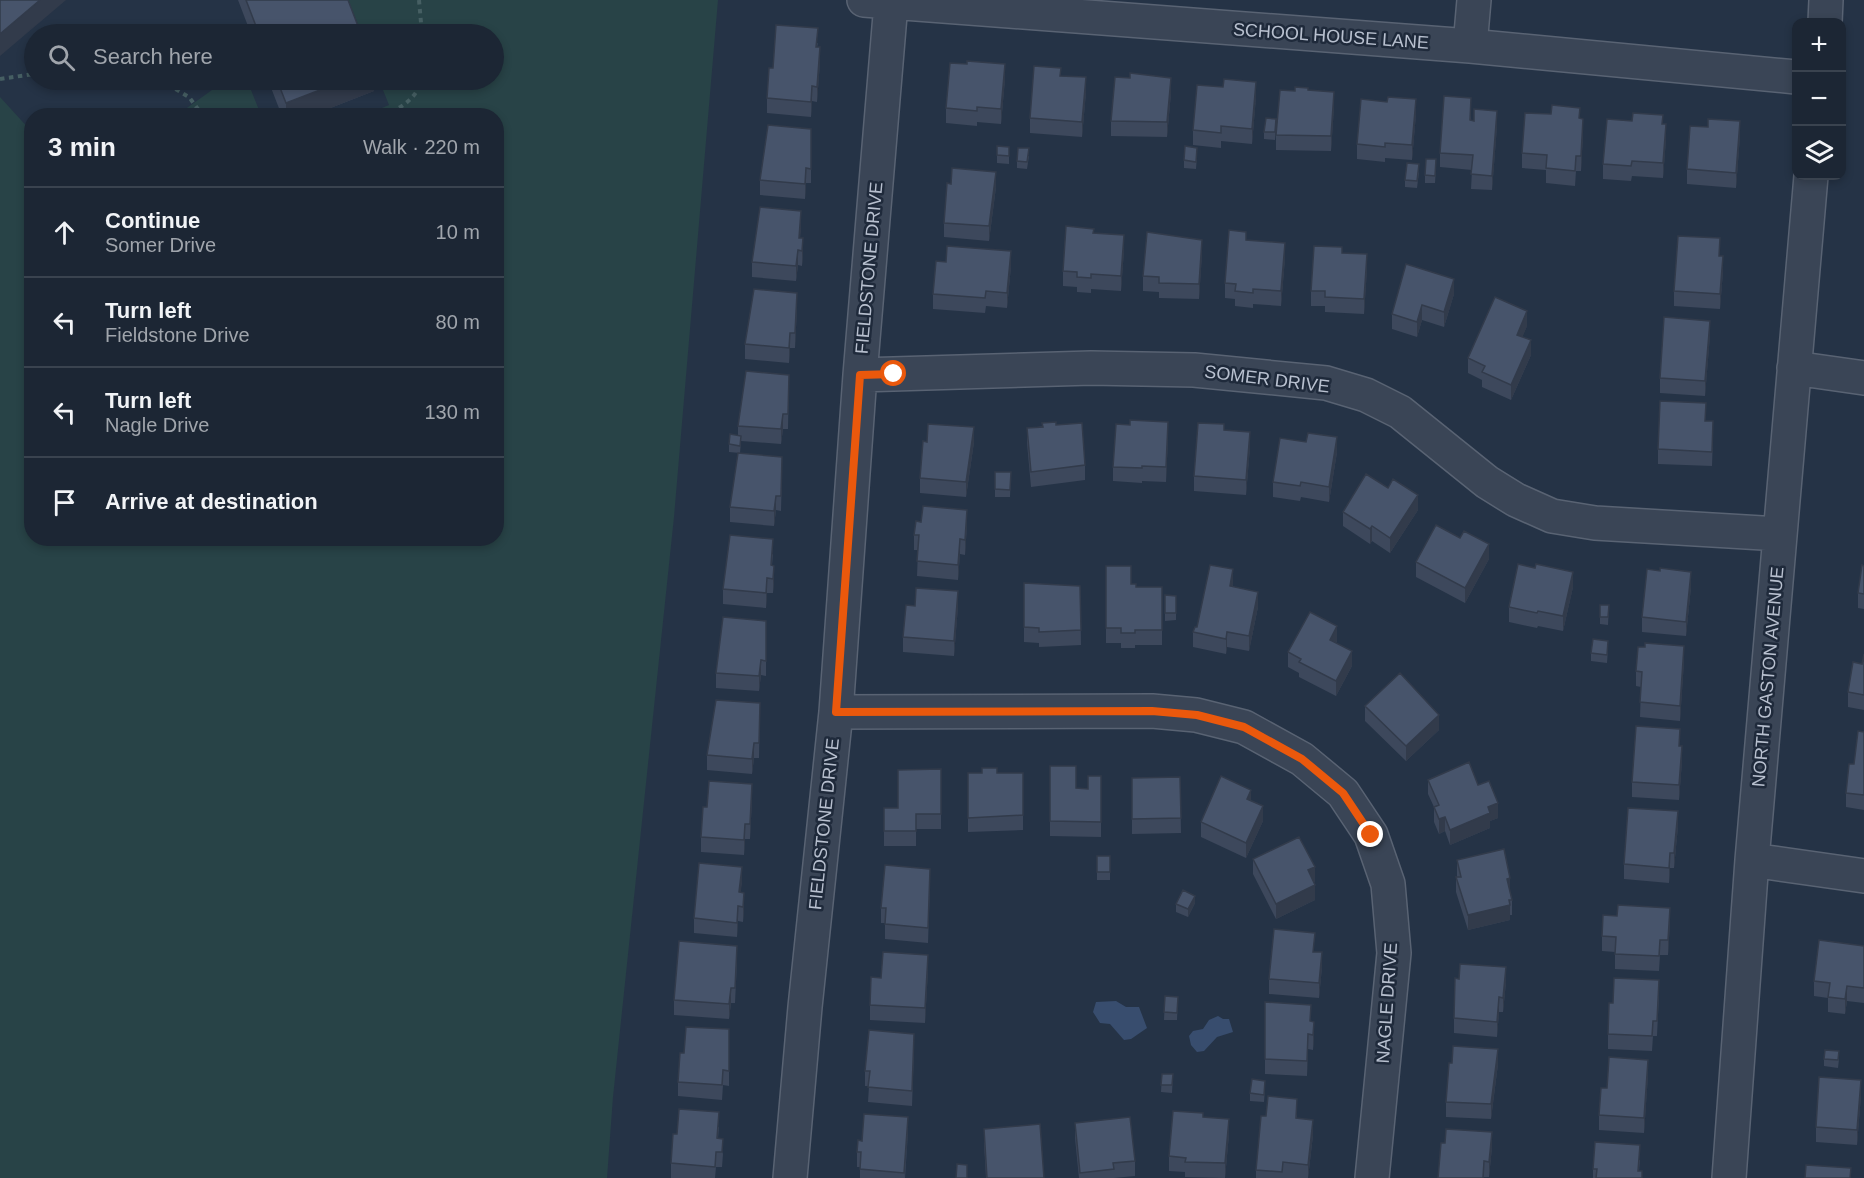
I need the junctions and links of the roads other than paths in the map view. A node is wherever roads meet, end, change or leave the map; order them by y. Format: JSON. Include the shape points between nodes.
{"nodes":[{"id":1,"x":1474,"y":0,"type":"edge"},
{"id":2,"x":1826,"y":0,"type":"edge"},
{"id":3,"x":878,"y":2,"type":"edge"},
{"id":4,"x":1825,"y":18,"type":"edge"},
{"id":5,"x":1470,"y":46,"type":"junction"},
{"id":6,"x":1792,"y":77,"type":"edge"},
{"id":7,"x":1811,"y":180,"type":"edge"},
{"id":8,"x":1794,"y":368,"type":"junction"},
{"id":9,"x":860,"y":375,"type":"junction"},
{"id":10,"x":1864,"y":378,"type":"edge"},
{"id":11,"x":1780,"y":534,"type":"junction"},
{"id":12,"x":836,"y":712,"type":"junction"},
{"id":13,"x":1752,"y":860,"type":"junction"},
{"id":14,"x":1864,"y":876,"type":"edge"},
{"id":15,"x":790,"y":1178,"type":"edge"},
{"id":16,"x":1372,"y":1178,"type":"edge"},
{"id":17,"x":1729,"y":1178,"type":"edge"}],
"edges":[{"from":1,"to":5,"type":"street"},
{"from":2,"to":4,"type":"street"},
{"from":3,"to":5,"type":"street","name":"SCHOOL HOUSE LANE"},
{"from":3,"to":9,"type":"street","name":"FIELDSTONE DRIVE"},
{"from":5,"to":6,"type":"street","name":"SCHOOL HOUSE LANE"},
{"from":7,"to":8,"type":"street","name":"NORTH GASTON AVENUE"},
{"from":8,"to":10,"type":"street"},
{"from":8,"to":11,"type":"street","name":"NORTH GASTON AVENUE"},
{"from":9,"to":11,"type":"street","name":"SOMER DRIVE","via":[[1091,368],[1194,370],[1326,383],[1366,395],[1400,412],[1487,482],[1516,501],[1552,516],[1595,523]]},
{"from":9,"to":12,"type":"street","name":"FIELDSTONE DRIVE"},
{"from":11,"to":13,"type":"street","name":"NORTH GASTON AVENUE"},
{"from":12,"to":15,"type":"street","name":"FIELDSTONE DRIVE"},
{"from":12,"to":16,"type":"street","name":"NAGLE DRIVE","via":[[1152,711],[1197,715],[1244,727],[1302,759],[1343,793],[1371,835],[1388,884],[1394,953]]},
{"from":13,"to":14,"type":"street"},
{"from":13,"to":17,"type":"street","name":"NORTH GASTON AVENUE"}]}
